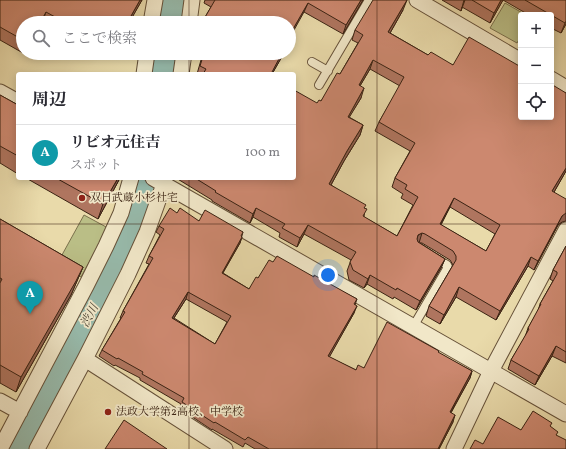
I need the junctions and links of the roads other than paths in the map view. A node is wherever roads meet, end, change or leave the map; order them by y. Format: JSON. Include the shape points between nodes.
{"nodes":[{"id":1,"x":155,"y":0,"type":"edge"},
{"id":2,"x":192,"y":0,"type":"edge"},
{"id":3,"x":369,"y":0,"type":"edge"},
{"id":4,"x":417,"y":0,"type":"edge"},
{"id":5,"x":152,"y":16,"type":"edge"},
{"id":6,"x":190,"y":16,"type":"edge"},
{"id":7,"x":518,"y":59,"type":"edge"},
{"id":8,"x":146,"y":60,"type":"edge"},
{"id":9,"x":183,"y":60,"type":"edge"},
{"id":10,"x":312,"y":62,"type":"dead end"},
{"id":11,"x":328,"y":70,"type":"junction"},
{"id":12,"x":144,"y":72,"type":"edge"},
{"id":13,"x":181,"y":72,"type":"edge"},
{"id":14,"x":554,"y":81,"type":"edge"},
{"id":15,"x":319,"y":85,"type":"dead end"},
{"id":16,"x":566,"y":88,"type":"edge"},
{"id":17,"x":0,"y":92,"type":"edge"},
{"id":18,"x":16,"y":101,"type":"edge"},
{"id":19,"x":129,"y":180,"type":"edge"},
{"id":20,"x":161,"y":180,"type":"edge"},
{"id":21,"x":566,"y":230,"type":"edge"},
{"id":22,"x":430,"y":255,"type":"edge"},
{"id":23,"x":413,"y":327,"type":"junction"},
{"id":24,"x":85,"y":359,"type":"junction"},
{"id":25,"x":491,"y":371,"type":"junction"},
{"id":26,"x":0,"y":401,"type":"edge"},
{"id":27,"x":20,"y":412,"type":"junction"},
{"id":28,"x":566,"y":414,"type":"edge"},
{"id":29,"x":0,"y":449,"type":"edge"},
{"id":30,"x":37,"y":449,"type":"edge"},
{"id":31,"x":225,"y":449,"type":"edge"},
{"id":32,"x":454,"y":449,"type":"edge"}],
"edges":[{"from":1,"to":5,"type":"street"},
{"from":2,"to":6,"type":"street"},
{"from":3,"to":11,"type":"lane"},
{"from":4,"to":7,"type":"street"},
{"from":8,"to":12,"type":"street"},
{"from":9,"to":13,"type":"street"},
{"from":10,"to":11,"type":"lane"},
{"from":11,"to":15,"type":"lane"},
{"from":14,"to":16,"type":"street"},
{"from":17,"to":18,"type":"street"},
{"from":19,"to":27,"type":"street","via":[[121,213],[106,246]]},
{"from":20,"to":23,"type":"street"},
{"from":20,"to":24,"type":"street","via":[[147,232]]},
{"from":21,"to":25,"type":"street"},
{"from":22,"to":23,"type":"lane","via":[[448,267]]},
{"from":23,"to":25,"type":"street"},
{"from":24,"to":30,"type":"street"},
{"from":24,"to":31,"type":"street"},
{"from":25,"to":28,"type":"street"},
{"from":25,"to":32,"type":"street"},
{"from":26,"to":27,"type":"street"},
{"from":27,"to":29,"type":"street"}]}
